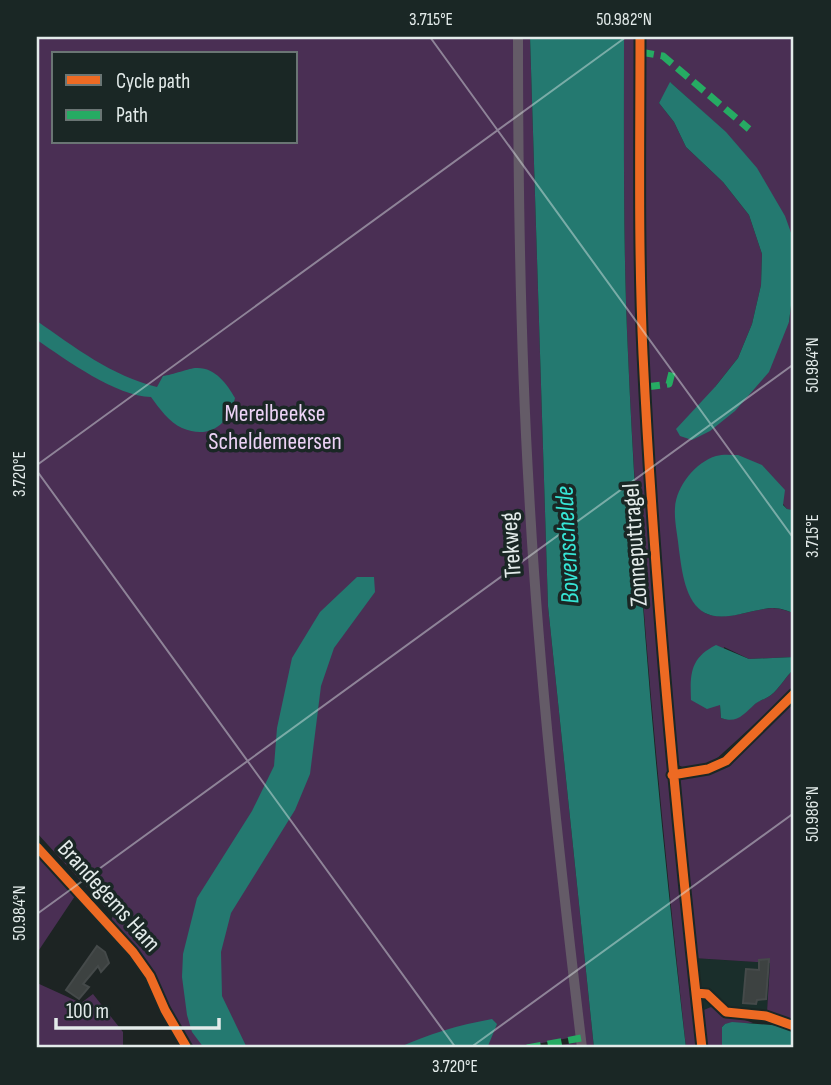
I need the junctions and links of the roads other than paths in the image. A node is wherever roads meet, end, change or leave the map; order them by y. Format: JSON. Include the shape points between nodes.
{"nodes":[{"id":1,"x":518,"y":37,"type":"edge"},
{"id":2,"x":640,"y":37,"type":"edge"},
{"id":3,"x":37,"y":847,"type":"edge"},
{"id":4,"x":712,"y":1000,"type":"dead end"},
{"id":5,"x":794,"y":1026,"type":"edge"},
{"id":6,"x":187,"y":1048,"type":"edge"},
{"id":7,"x":582,"y":1048,"type":"edge"},
{"id":8,"x":702,"y":1048,"type":"edge"}],
"edges":[{"from":1,"to":7,"type":"street","name":"Trekweg","via":[[520,284],[529,494],[547,739]]},
{"from":2,"to":8,"type":"street","name":"Zonneputtragel","via":[[643,329],[653,532],[672,775]]},
{"from":3,"to":6,"type":"street","name":"Brandegems Ham","via":[[145,969]]},
{"from":4,"to":5,"type":"street","via":[[726,1012],[766,1016]]}]}
